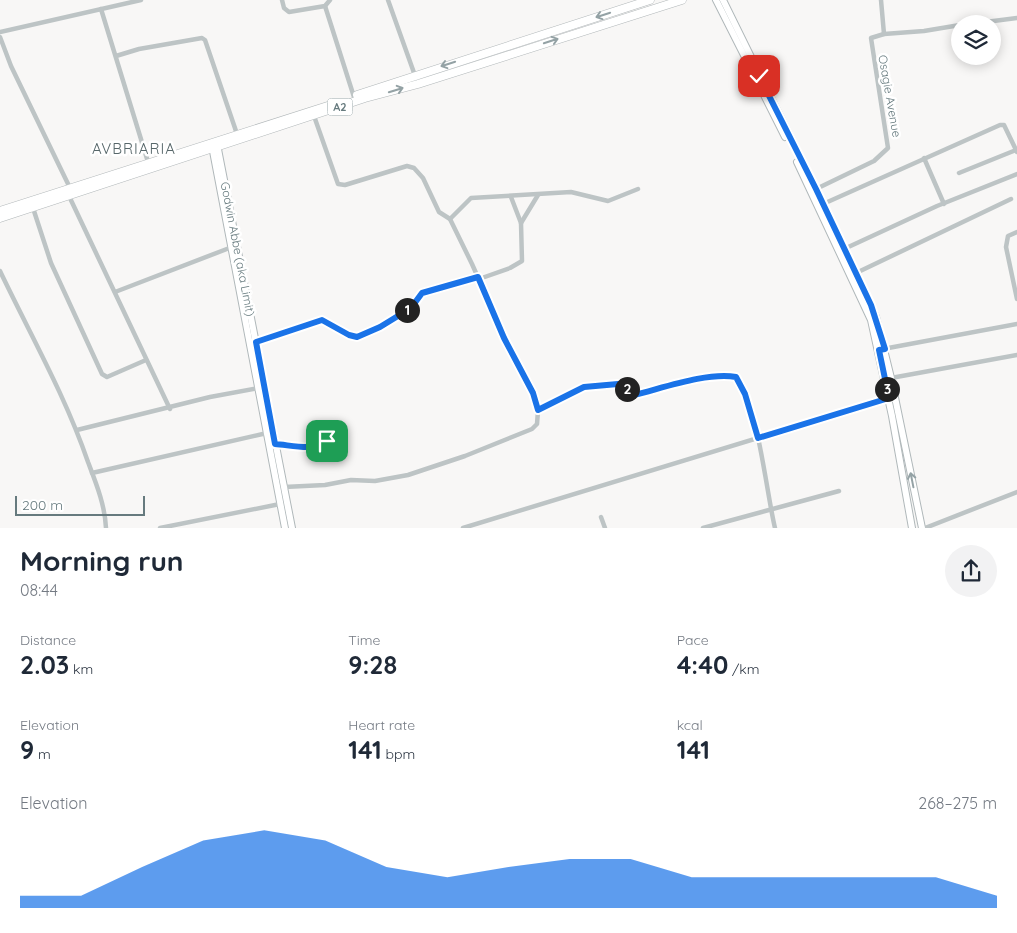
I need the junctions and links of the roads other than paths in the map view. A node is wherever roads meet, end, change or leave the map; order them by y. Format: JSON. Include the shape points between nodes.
{"nodes":[{"id":1,"x":141,"y":0,"type":"edge"},
{"id":2,"x":282,"y":0,"type":"edge"},
{"id":3,"x":330,"y":0,"type":"edge"},
{"id":4,"x":388,"y":0,"type":"edge"},
{"id":5,"x":650,"y":0,"type":"edge"},
{"id":6,"x":682,"y":0,"type":"edge"},
{"id":7,"x":716,"y":0,"type":"edge"},
{"id":8,"x":723,"y":0,"type":"edge"},
{"id":9,"x":881,"y":0,"type":"edge"},
{"id":10,"x":119,"y":3,"type":"edge"},
{"id":11,"x":325,"y":6,"type":"junction"},
{"id":12,"x":100,"y":9,"type":"junction"},
{"id":13,"x":1017,"y":18,"type":"edge"},
{"id":14,"x":1001,"y":20,"type":"edge"},
{"id":15,"x":951,"y":26,"type":"edge"},
{"id":16,"x":0,"y":32,"type":"edge"},
{"id":17,"x":884,"y":34,"type":"junction"},
{"id":18,"x":0,"y":37,"type":"edge"},
{"id":19,"x":116,"y":56,"type":"junction"},
{"id":20,"x":415,"y":75,"type":"junction"},
{"id":21,"x":418,"y":84,"type":"junction"},
{"id":22,"x":354,"y":96,"type":"junction"},
{"id":23,"x":314,"y":116,"type":"junction"},
{"id":24,"x":237,"y":134,"type":"junction"},
{"id":25,"x":214,"y":144,"type":"junction"},
{"id":26,"x":1016,"y":151,"type":"edge"},
{"id":27,"x":924,"y":158,"type":"junction"},
{"id":28,"x":148,"y":162,"type":"junction"},
{"id":29,"x":958,"y":173,"type":"dead end"},
{"id":30,"x":1017,"y":174,"type":"edge"},
{"id":31,"x":816,"y":189,"type":"junction"},
{"id":32,"x":638,"y":190,"type":"dead end"},
{"id":33,"x":69,"y":192,"type":"junction"},
{"id":34,"x":538,"y":195,"type":"junction"},
{"id":35,"x":511,"y":196,"type":"junction"},
{"id":36,"x":1011,"y":199,"type":"dead end"},
{"id":37,"x":824,"y":204,"type":"junction"},
{"id":38,"x":944,"y":204,"type":"junction"},
{"id":39,"x":33,"y":208,"type":"junction"},
{"id":40,"x":0,"y":211,"type":"edge"},
{"id":41,"x":0,"y":218,"type":"edge"},
{"id":42,"x":450,"y":218,"type":"junction"},
{"id":43,"x":521,"y":223,"type":"junction"},
{"id":44,"x":1017,"y":232,"type":"edge"},
{"id":45,"x":232,"y":247,"type":"junction"},
{"id":46,"x":844,"y":249,"type":"junction"},
{"id":47,"x":0,"y":271,"type":"edge"},
{"id":48,"x":856,"y":273,"type":"junction"},
{"id":49,"x":479,"y":278,"type":"junction"},
{"id":50,"x":115,"y":292,"type":"junction"},
{"id":51,"x":1017,"y":299,"type":"edge"},
{"id":52,"x":1017,"y":324,"type":"edge"},
{"id":53,"x":256,"y":342,"type":"junction"},
{"id":54,"x":882,"y":350,"type":"junction"},
{"id":55,"x":1017,"y":355,"type":"edge"},
{"id":56,"x":146,"y":360,"type":"junction"},
{"id":57,"x":891,"y":378,"type":"junction"},
{"id":58,"x":259,"y":388,"type":"junction"},
{"id":59,"x":889,"y":398,"type":"junction"},
{"id":60,"x":170,"y":409,"type":"junction"},
{"id":61,"x":538,"y":410,"type":"junction"},
{"id":62,"x":77,"y":430,"type":"junction"},
{"id":63,"x":342,"y":432,"type":"dead end"},
{"id":64,"x":267,"y":433,"type":"junction"},
{"id":65,"x":758,"y":438,"type":"junction"},
{"id":66,"x":275,"y":444,"type":"junction"},
{"id":67,"x":92,"y":473,"type":"junction"},
{"id":68,"x":284,"y":487,"type":"junction"},
{"id":69,"x":839,"y":491,"type":"dead end"},
{"id":70,"x":1017,"y":492,"type":"edge"},
{"id":71,"x":280,"y":504,"type":"junction"},
{"id":72,"x":771,"y":510,"type":"junction"},
{"id":73,"x":601,"y":516,"type":"dead end"},
{"id":74,"x":106,"y":528,"type":"edge"},
{"id":75,"x":160,"y":528,"type":"edge"},
{"id":76,"x":285,"y":528,"type":"edge"},
{"id":77,"x":292,"y":528,"type":"edge"},
{"id":78,"x":463,"y":528,"type":"edge"},
{"id":79,"x":605,"y":528,"type":"edge"},
{"id":80,"x":703,"y":528,"type":"edge"},
{"id":81,"x":775,"y":528,"type":"edge"},
{"id":82,"x":912,"y":528,"type":"edge"},
{"id":83,"x":924,"y":528,"type":"edge"}],
"edges":[{"from":1,"to":10,"type":"street"},
{"from":2,"to":11,"type":"street","via":[[284,8],[290,12]]},
{"from":3,"to":11,"type":"street"},
{"from":4,"to":20,"type":"street"},
{"from":5,"to":20,"type":"highway","number":"A2","one_way":true},
{"from":21,"to":6,"type":"highway","number":"A2","one_way":true},
{"from":7,"to":54,"type":"street","via":[[829,228]]},
{"from":8,"to":31,"type":"street"},
{"from":9,"to":17,"type":"street"},
{"from":10,"to":12,"type":"street"},
{"from":11,"to":22,"type":"street"},
{"from":12,"to":16,"type":"street"},
{"from":12,"to":19,"type":"street"},
{"from":13,"to":14,"type":"street"},
{"from":15,"to":17,"type":"street"},
{"from":17,"to":31,"type":"street","name":"Osagie Avenue","via":[[872,37],[871,41],[888,148],[874,161]]},
{"from":18,"to":33,"type":"street"},
{"from":19,"to":24,"type":"street","via":[[202,38]]},
{"from":19,"to":28,"type":"street"},
{"from":20,"to":21,"type":"street"},
{"from":20,"to":22,"type":"highway","number":"A2"},
{"from":23,"to":21,"type":"highway","number":"A2","one_way":true},
{"from":22,"to":24,"type":"highway","number":"A2"},
{"from":23,"to":25,"type":"highway","number":"A2"},
{"from":23,"to":42,"type":"street","via":[[338,184],[407,166],[414,168],[423,178],[440,212]]},
{"from":24,"to":25,"type":"highway","number":"A2"},
{"from":25,"to":28,"type":"highway","number":"A2"},
{"from":25,"to":33,"type":"highway","number":"A2"},
{"from":25,"to":45,"type":"street","name":"Godwin Abbe (aka Limit)"},
{"from":25,"to":53,"type":"street","name":"Godwin Abbe (aka Limit)"},
{"from":26,"to":27,"type":"street","via":[[1002,124]]},
{"from":26,"to":29,"type":"street"},
{"from":27,"to":37,"type":"street"},
{"from":27,"to":38,"type":"street"},
{"from":28,"to":33,"type":"highway","number":"A2"},
{"from":30,"to":38,"type":"street"},
{"from":31,"to":37,"type":"street"},
{"from":32,"to":34,"type":"street","via":[[608,201],[571,192]]},
{"from":33,"to":39,"type":"highway","number":"A2"},
{"from":33,"to":40,"type":"highway","number":"A2"},
{"from":33,"to":50,"type":"street"},
{"from":34,"to":35,"type":"street"},
{"from":34,"to":43,"type":"street"},
{"from":35,"to":42,"type":"street","via":[[471,198]]},
{"from":35,"to":43,"type":"street"},
{"from":36,"to":48,"type":"street"},
{"from":37,"to":46,"type":"street"},
{"from":38,"to":46,"type":"street"},
{"from":39,"to":41,"type":"highway","number":"A2"},
{"from":39,"to":56,"type":"street","via":[[51,263],[100,372],[107,377]]},
{"from":42,"to":49,"type":"street"},
{"from":43,"to":49,"type":"street","via":[[522,261]]},
{"from":44,"to":51,"type":"street","via":[[1008,236],[1006,247]]},
{"from":45,"to":50,"type":"street"},
{"from":45,"to":58,"type":"street","name":"Godwin Abbe (aka Limit)"},
{"from":46,"to":48,"type":"street"},
{"from":47,"to":62,"type":"street","via":[[47,362]]},
{"from":48,"to":54,"type":"street","via":[[876,317]]},
{"from":49,"to":53,"type":"street","via":[[422,293],[411,308],[357,337],[322,320]]},
{"from":49,"to":61,"type":"street"},
{"from":50,"to":56,"type":"street"},
{"from":52,"to":54,"type":"street"},
{"from":53,"to":66,"type":"street","name":"Godwin Abbe (aka Limit)"},
{"from":54,"to":57,"type":"street"},
{"from":54,"to":59,"type":"street"},
{"from":55,"to":57,"type":"street"},
{"from":56,"to":60,"type":"street"},
{"from":83,"to":57,"type":"street","one_way":true},
{"from":58,"to":60,"type":"street"},
{"from":58,"to":64,"type":"street","name":"Godwin Abbe (aka Limit)"},
{"from":59,"to":65,"type":"street"},
{"from":59,"to":82,"type":"street"},
{"from":60,"to":62,"type":"street"},
{"from":61,"to":65,"type":"street","via":[[584,387],[618,384],[634,395],[696,380],[736,377],[745,394]]},
{"from":61,"to":68,"type":"street","via":[[537,424],[532,429],[408,475]]},
{"from":62,"to":67,"type":"street"},
{"from":63,"to":66,"type":"street","via":[[317,447]]},
{"from":64,"to":67,"type":"street"},
{"from":64,"to":71,"type":"street","name":"Godwin Abbe (aka Limit)"},
{"from":65,"to":72,"type":"street"},
{"from":65,"to":78,"type":"street"},
{"from":66,"to":68,"type":"street","name":"Godwin Abbe (aka Limit)"},
{"from":67,"to":74,"type":"street","via":[[103,504]]},
{"from":68,"to":77,"type":"street","name":"Godwin Abbe (aka Limit)"},
{"from":69,"to":72,"type":"street"},
{"from":70,"to":83,"type":"street"},
{"from":71,"to":75,"type":"street"},
{"from":71,"to":76,"type":"street","name":"Godwin Abbe (aka Limit)"},
{"from":72,"to":80,"type":"street"},
{"from":72,"to":81,"type":"street"},
{"from":73,"to":79,"type":"street"}]}
